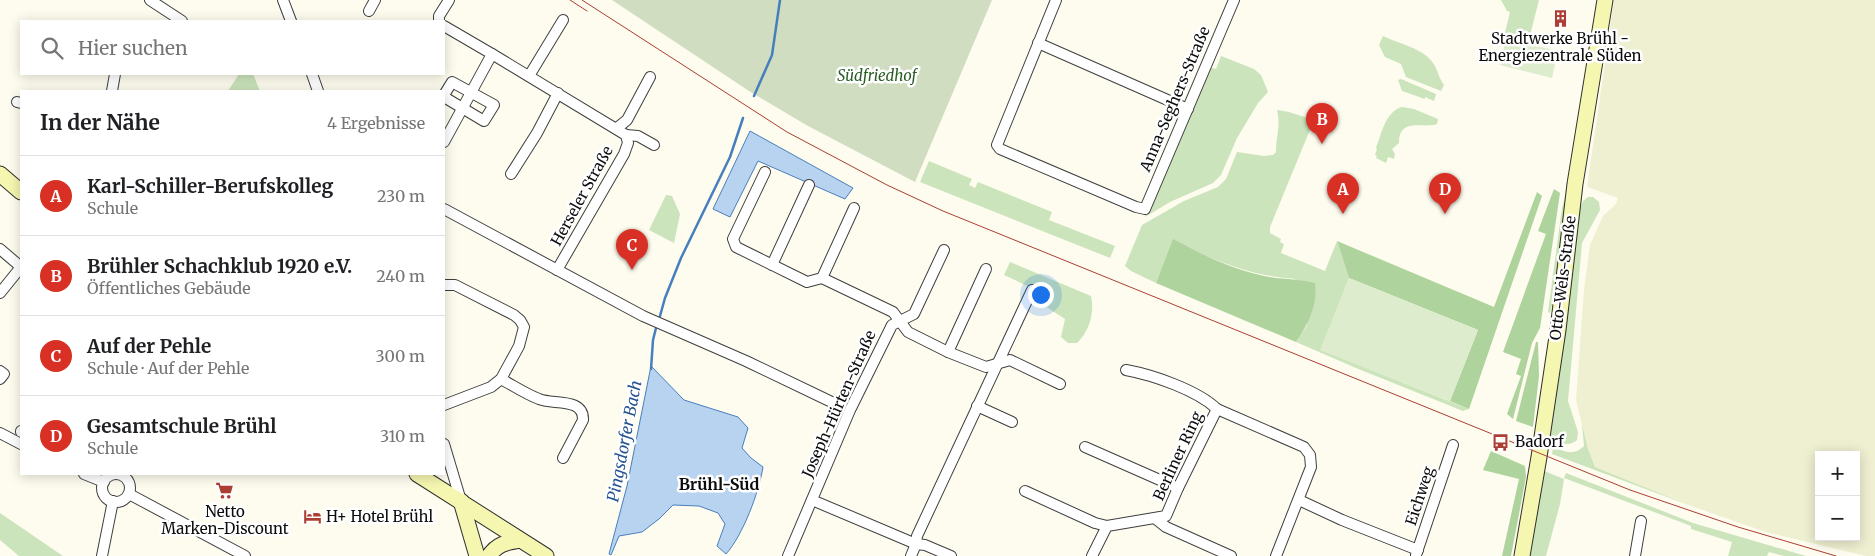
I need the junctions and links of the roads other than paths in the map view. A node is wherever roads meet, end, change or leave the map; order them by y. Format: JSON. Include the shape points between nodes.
{"nodes":[{"id":1,"x":150,"y":0,"type":"edge"},
{"id":2,"x":283,"y":0,"type":"edge"},
{"id":3,"x":375,"y":0,"type":"edge"},
{"id":4,"x":449,"y":0,"type":"edge"},
{"id":5,"x":1056,"y":0,"type":"edge"},
{"id":6,"x":1234,"y":0,"type":"edge"},
{"id":7,"x":1606,"y":0,"type":"edge"},
{"id":8,"x":369,"y":11,"type":"dead end"},
{"id":9,"x":180,"y":20,"type":"edge"},
{"id":10,"x":292,"y":20,"type":"edge"},
{"id":11,"x":439,"y":20,"type":"edge"},
{"id":12,"x":563,"y":20,"type":"dead end"},
{"id":13,"x":445,"y":27,"type":"edge"},
{"id":14,"x":1038,"y":43,"type":"junction"},
{"id":15,"x":492,"y":54,"type":"junction"},
{"id":16,"x":115,"y":75,"type":"edge"},
{"id":17,"x":312,"y":75,"type":"edge"},
{"id":18,"x":529,"y":76,"type":"junction"},
{"id":19,"x":650,"y":77,"type":"dead end"},
{"id":20,"x":112,"y":90,"type":"edge"},
{"id":21,"x":318,"y":90,"type":"edge"},
{"id":22,"x":558,"y":92,"type":"junction"},
{"id":23,"x":445,"y":94,"type":"edge"},
{"id":24,"x":472,"y":94,"type":"junction"},
{"id":25,"x":445,"y":97,"type":"edge"},
{"id":26,"x":464,"y":109,"type":"junction"},
{"id":27,"x":1188,"y":109,"type":"junction"},
{"id":28,"x":622,"y":132,"type":"junction"},
{"id":29,"x":445,"y":140,"type":"edge"},
{"id":30,"x":654,"y":145,"type":"dead end"},
{"id":31,"x":765,"y":172,"type":"dead end"},
{"id":32,"x":0,"y":174,"type":"edge"},
{"id":33,"x":511,"y":174,"type":"dead end"},
{"id":34,"x":810,"y":185,"type":"dead end"},
{"id":35,"x":20,"y":191,"type":"edge"},
{"id":36,"x":854,"y":208,"type":"dead end"},
{"id":37,"x":445,"y":209,"type":"edge"},
{"id":38,"x":0,"y":249,"type":"edge"},
{"id":39,"x":944,"y":250,"type":"dead end"},
{"id":40,"x":20,"y":266,"type":"edge"},
{"id":41,"x":772,"y":266,"type":"junction"},
{"id":42,"x":20,"y":268,"type":"edge"},
{"id":43,"x":986,"y":269,"type":"dead end"},
{"id":44,"x":557,"y":270,"type":"junction"},
{"id":45,"x":822,"y":278,"type":"junction"},
{"id":46,"x":445,"y":285,"type":"edge"},
{"id":47,"x":1032,"y":290,"type":"dead end"},
{"id":48,"x":0,"y":293,"type":"edge"},
{"id":49,"x":900,"y":321,"type":"junction"},
{"id":50,"x":948,"y":352,"type":"junction"},
{"id":51,"x":997,"y":362,"type":"junction"},
{"id":52,"x":1126,"y":370,"type":"dead end"},
{"id":53,"x":0,"y":371,"type":"edge"},
{"id":54,"x":0,"y":379,"type":"edge"},
{"id":55,"x":501,"y":379,"type":"junction"},
{"id":56,"x":1060,"y":384,"type":"dead end"},
{"id":57,"x":445,"y":405,"type":"edge"},
{"id":58,"x":840,"y":406,"type":"dead end"},
{"id":59,"x":977,"y":406,"type":"junction"},
{"id":60,"x":1217,"y":409,"type":"junction"},
{"id":61,"x":1012,"y":422,"type":"dead end"},
{"id":62,"x":0,"y":434,"type":"edge"},
{"id":63,"x":20,"y":444,"type":"edge"},
{"id":64,"x":1453,"y":445,"type":"dead end"},
{"id":65,"x":445,"y":447,"type":"edge"},
{"id":66,"x":1085,"y":447,"type":"dead end"},
{"id":67,"x":563,"y":458,"type":"dead end"},
{"id":68,"x":86,"y":475,"type":"edge"},
{"id":69,"x":112,"y":475,"type":"edge"},
{"id":70,"x":120,"y":475,"type":"edge"},
{"id":71,"x":419,"y":475,"type":"edge"},
{"id":72,"x":104,"y":482,"type":"junction"},
{"id":73,"x":1178,"y":488,"type":"junction"},
{"id":74,"x":1025,"y":491,"type":"dead end"},
{"id":75,"x":129,"y":494,"type":"junction"},
{"id":76,"x":812,"y":500,"type":"junction"},
{"id":77,"x":1299,"y":500,"type":"junction"},
{"id":78,"x":113,"y":501,"type":"junction"},
{"id":79,"x":461,"y":501,"type":"junction"},
{"id":80,"x":1156,"y":518,"type":"junction"},
{"id":81,"x":1641,"y":521,"type":"dead end"},
{"id":82,"x":1107,"y":526,"type":"junction"},
{"id":83,"x":520,"y":540,"type":"junction"},
{"id":84,"x":916,"y":544,"type":"junction"},
{"id":85,"x":1204,"y":551,"type":"edge"},
{"id":86,"x":1417,"y":553,"type":"edge"},
{"id":87,"x":1224,"y":555,"type":"edge"},
{"id":88,"x":102,"y":556,"type":"edge"},
{"id":89,"x":245,"y":556,"type":"edge"},
{"id":90,"x":478,"y":556,"type":"edge"},
{"id":91,"x":489,"y":556,"type":"edge"},
{"id":92,"x":546,"y":556,"type":"edge"},
{"id":93,"x":788,"y":556,"type":"edge"},
{"id":94,"x":911,"y":556,"type":"edge"},
{"id":95,"x":952,"y":556,"type":"edge"},
{"id":96,"x":1092,"y":556,"type":"edge"},
{"id":97,"x":1276,"y":556,"type":"edge"},
{"id":98,"x":1522,"y":556,"type":"edge"},
{"id":99,"x":1636,"y":556,"type":"edge"}],
"edges":[{"from":1,"to":9,"type":"street"},
{"from":2,"to":10,"type":"street"},
{"from":3,"to":8,"type":"street"},
{"from":4,"to":11,"type":"street"},
{"from":5,"to":14,"type":"street"},
{"from":6,"to":27,"type":"street","name":"Anna-Seghers-Straße"},
{"from":7,"to":98,"type":"street","name":"Otto-Wels-Straße","via":[[1575,184],[1552,369]]},
{"from":12,"to":18,"type":"street"},
{"from":13,"to":15,"type":"street","name":"Herseler Straße"},
{"from":14,"to":27,"type":"street"},
{"from":14,"to":27,"type":"street","name":"Anna-Seghers-Straße","via":[[997,145],[1008,153],[1145,209]]},
{"from":15,"to":18,"type":"street","name":"Herseler Straße"},
{"from":15,"to":24,"type":"street"},
{"from":16,"to":20,"type":"street"},
{"from":17,"to":21,"type":"street"},
{"from":18,"to":22,"type":"street","name":"Herseler Straße"},
{"from":19,"to":28,"type":"street","name":"Herseler Straße"},
{"from":22,"to":28,"type":"street","name":"Herseler Straße"},
{"from":22,"to":33,"type":"street"},
{"from":23,"to":24,"type":"street","via":[[452,82]]},
{"from":24,"to":26,"type":"street"},
{"from":24,"to":26,"type":"street","via":[[494,105],[484,121]]},
{"from":25,"to":26,"type":"street"},
{"from":26,"to":29,"type":"street"},
{"from":28,"to":30,"type":"street","name":"Herseler Straße"},
{"from":28,"to":44,"type":"street","name":"Herseler Straße","via":[[628,143],[624,154]]},
{"from":31,"to":41,"type":"street","via":[[733,239],[736,247]]},
{"from":32,"to":35,"type":"street"},
{"from":34,"to":41,"type":"street"},
{"from":36,"to":45,"type":"street"},
{"from":37,"to":44,"type":"street"},
{"from":38,"to":40,"type":"street"},
{"from":39,"to":49,"type":"street","name":"Joseph-Hürten-Straße","via":[[914,314]]},
{"from":41,"to":45,"type":"street","via":[[807,282]]},
{"from":42,"to":48,"type":"street"},
{"from":43,"to":50,"type":"street"},
{"from":44,"to":58,"type":"street","via":[[643,316]]},
{"from":45,"to":49,"type":"street","via":[[893,312]]},
{"from":46,"to":55,"type":"street","via":[[456,285],[520,320],[523,334]]},
{"from":47,"to":51,"type":"street"},
{"from":49,"to":50,"type":"street","via":[[908,332]]},
{"from":49,"to":76,"type":"street","name":"Joseph-Hürten-Straße","via":[[892,325],[854,402]]},
{"from":50,"to":51,"type":"street","via":[[986,367]]},
{"from":51,"to":56,"type":"street","via":[[1010,360]]},
{"from":51,"to":59,"type":"street"},
{"from":52,"to":60,"type":"street","via":[[1146,374],[1206,399]]},
{"from":53,"to":54,"type":"street","via":[[4,374]]},
{"from":55,"to":57,"type":"street","via":[[491,388]]},
{"from":55,"to":67,"type":"street","via":[[541,400],[568,402],[580,410],[583,420]]},
{"from":59,"to":61,"type":"street"},
{"from":59,"to":84,"type":"street"},
{"from":60,"to":73,"type":"street","name":"Berliner Ring"},
{"from":60,"to":77,"type":"street","name":"Berliner Ring","via":[[1304,447],[1310,455],[1311,467]]},
{"from":62,"to":63,"type":"street"},
{"from":64,"to":86,"type":"street","name":"Eichweg"},
{"from":65,"to":79,"type":"street"},
{"from":66,"to":73,"type":"street"},
{"from":68,"to":72,"type":"street"},
{"from":69,"to":72,"type":"street"},
{"from":70,"to":75,"type":"street","via":[[129,482]]},
{"from":71,"to":79,"type":"street"},
{"from":72,"to":78,"type":"street","via":[[104,494]]},
{"from":73,"to":80,"type":"street","name":"Berliner Ring","via":[[1166,516]]},
{"from":74,"to":82,"type":"street"},
{"from":75,"to":78,"type":"street","via":[[122,500]]},
{"from":75,"to":89,"type":"street"},
{"from":76,"to":84,"type":"street","name":"Joseph-Hürten-Straße"},
{"from":76,"to":93,"type":"street","name":"Joseph-Hürten-Straße"},
{"from":77,"to":86,"type":"street"},
{"from":77,"to":97,"type":"street","name":"Berliner Ring"},
{"from":78,"to":88,"type":"street"},
{"from":79,"to":83,"type":"street"},
{"from":79,"to":90,"type":"street"},
{"from":80,"to":82,"type":"street","name":"Berliner Ring"},
{"from":80,"to":85,"type":"street"},
{"from":81,"to":99,"type":"street"},
{"from":82,"to":96,"type":"street"},
{"from":83,"to":91,"type":"street","via":[[500,544]]},
{"from":83,"to":92,"type":"street"},
{"from":84,"to":94,"type":"street"},
{"from":84,"to":95,"type":"street","name":"Joseph-Hürten-Straße"},
{"from":85,"to":87,"type":"street"}]}
